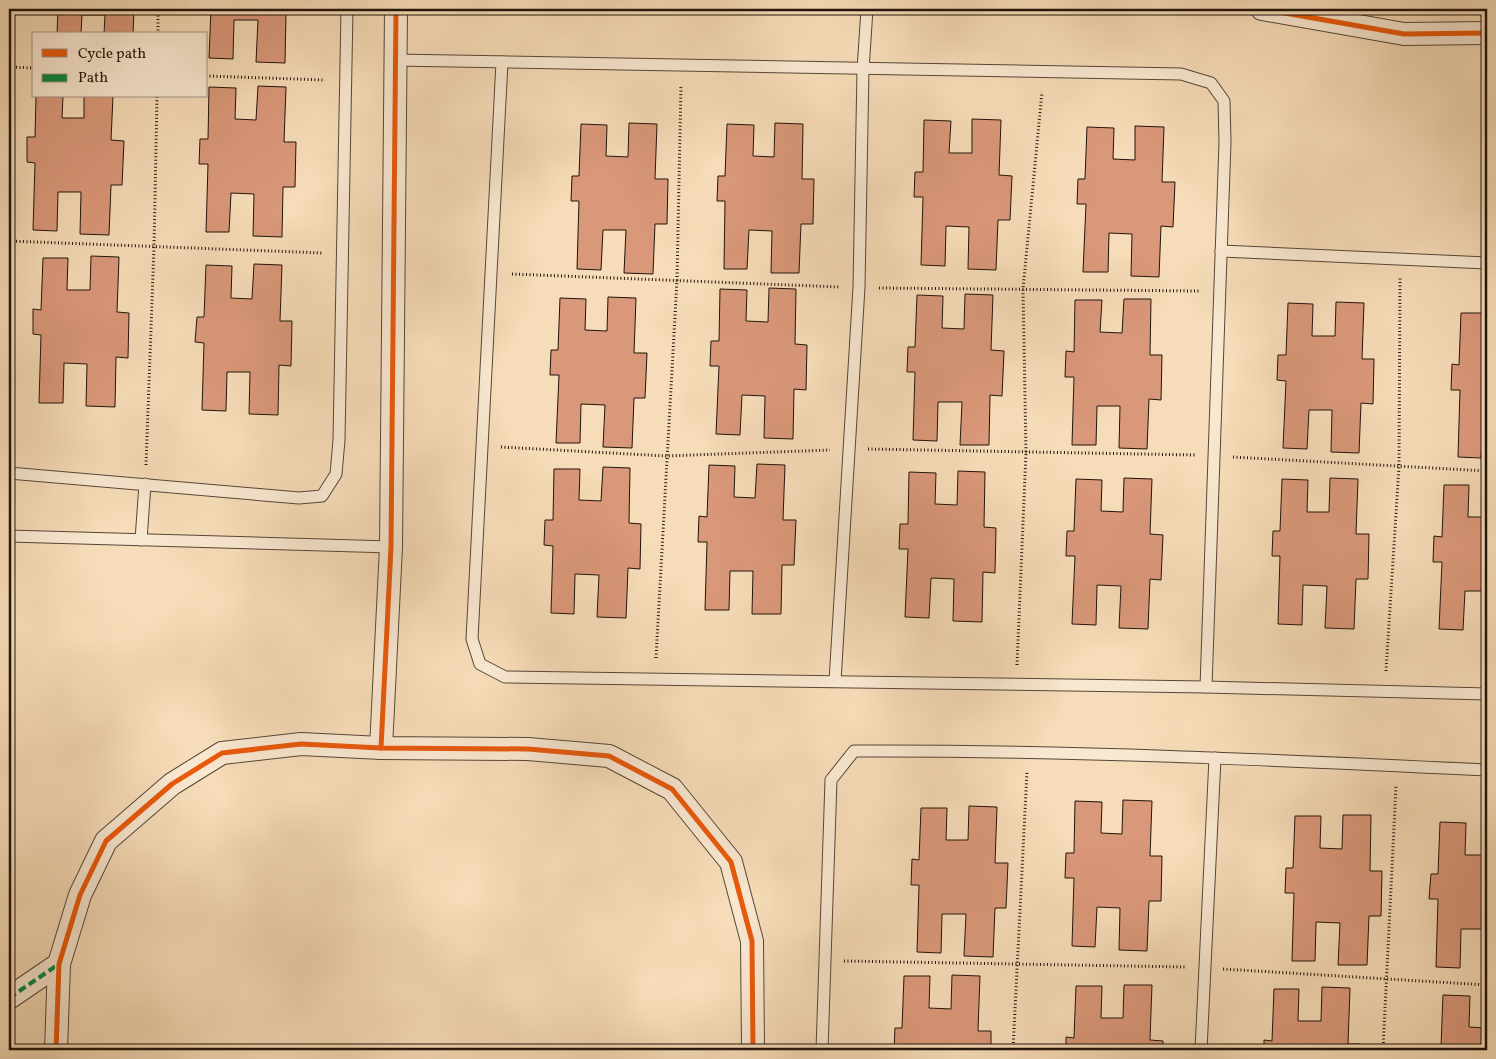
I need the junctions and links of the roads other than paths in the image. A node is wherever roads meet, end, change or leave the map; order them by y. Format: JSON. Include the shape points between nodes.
{"nodes":[{"id":1,"x":347,"y":9,"type":"edge"},
{"id":2,"x":396,"y":9,"type":"edge"},
{"id":3,"x":867,"y":9,"type":"edge"},
{"id":4,"x":1262,"y":9,"type":"edge"},
{"id":5,"x":1487,"y":33,"type":"edge"},
{"id":6,"x":396,"y":60,"type":"junction"},
{"id":7,"x":502,"y":62,"type":"junction"},
{"id":8,"x":863,"y":70,"type":"junction"},
{"id":9,"x":1221,"y":251,"type":"junction"},
{"id":10,"x":1487,"y":263,"type":"edge"},
{"id":11,"x":9,"y":472,"type":"edge"},
{"id":12,"x":145,"y":484,"type":"junction"},
{"id":13,"x":9,"y":536,"type":"edge"},
{"id":14,"x":141,"y":540,"type":"junction"},
{"id":15,"x":391,"y":548,"type":"junction"},
{"id":16,"x":835,"y":682,"type":"junction"},
{"id":17,"x":1206,"y":687,"type":"junction"},
{"id":18,"x":1487,"y":694,"type":"edge"},
{"id":19,"x":381,"y":748,"type":"junction"},
{"id":20,"x":1215,"y":758,"type":"junction"},
{"id":21,"x":1487,"y":770,"type":"edge"},
{"id":22,"x":59,"y":964,"type":"junction"},
{"id":23,"x":9,"y":998,"type":"edge"},
{"id":24,"x":56,"y":1050,"type":"edge"},
{"id":25,"x":753,"y":1050,"type":"edge"},
{"id":26,"x":822,"y":1050,"type":"edge"},
{"id":27,"x":1202,"y":1050,"type":"edge"}],
"edges":[{"from":1,"to":12,"type":"lane","via":[[336,474],[322,496],[299,498]]},
{"from":2,"to":6,"type":"street"},
{"from":3,"to":8,"type":"lane"},
{"from":4,"to":5,"type":"street","via":[[1404,34]]},
{"from":6,"to":7,"type":"lane"},
{"from":6,"to":15,"type":"street"},
{"from":7,"to":8,"type":"lane"},
{"from":7,"to":16,"type":"lane","via":[[472,639],[480,664],[505,677]]},
{"from":8,"to":9,"type":"lane","via":[[1181,74],[1211,83],[1224,102]]},
{"from":8,"to":16,"type":"lane","via":[[859,287]]},
{"from":9,"to":10,"type":"lane"},
{"from":9,"to":17,"type":"lane"},
{"from":11,"to":12,"type":"lane"},
{"from":12,"to":14,"type":"lane"},
{"from":13,"to":14,"type":"lane"},
{"from":14,"to":15,"type":"lane"},
{"from":15,"to":19,"type":"street"},
{"from":16,"to":17,"type":"lane"},
{"from":17,"to":18,"type":"lane"},
{"from":19,"to":22,"type":"street","via":[[301,744],[222,753],[172,784],[106,841],[80,895]]},
{"from":19,"to":25,"type":"street","via":[[528,749],[609,756],[672,789],[731,862],[752,941]]},
{"from":20,"to":21,"type":"lane"},
{"from":20,"to":26,"type":"lane","via":[[854,750],[831,780]]},
{"from":20,"to":27,"type":"lane"},
{"from":22,"to":23,"type":"street"},
{"from":22,"to":24,"type":"street"}]}
